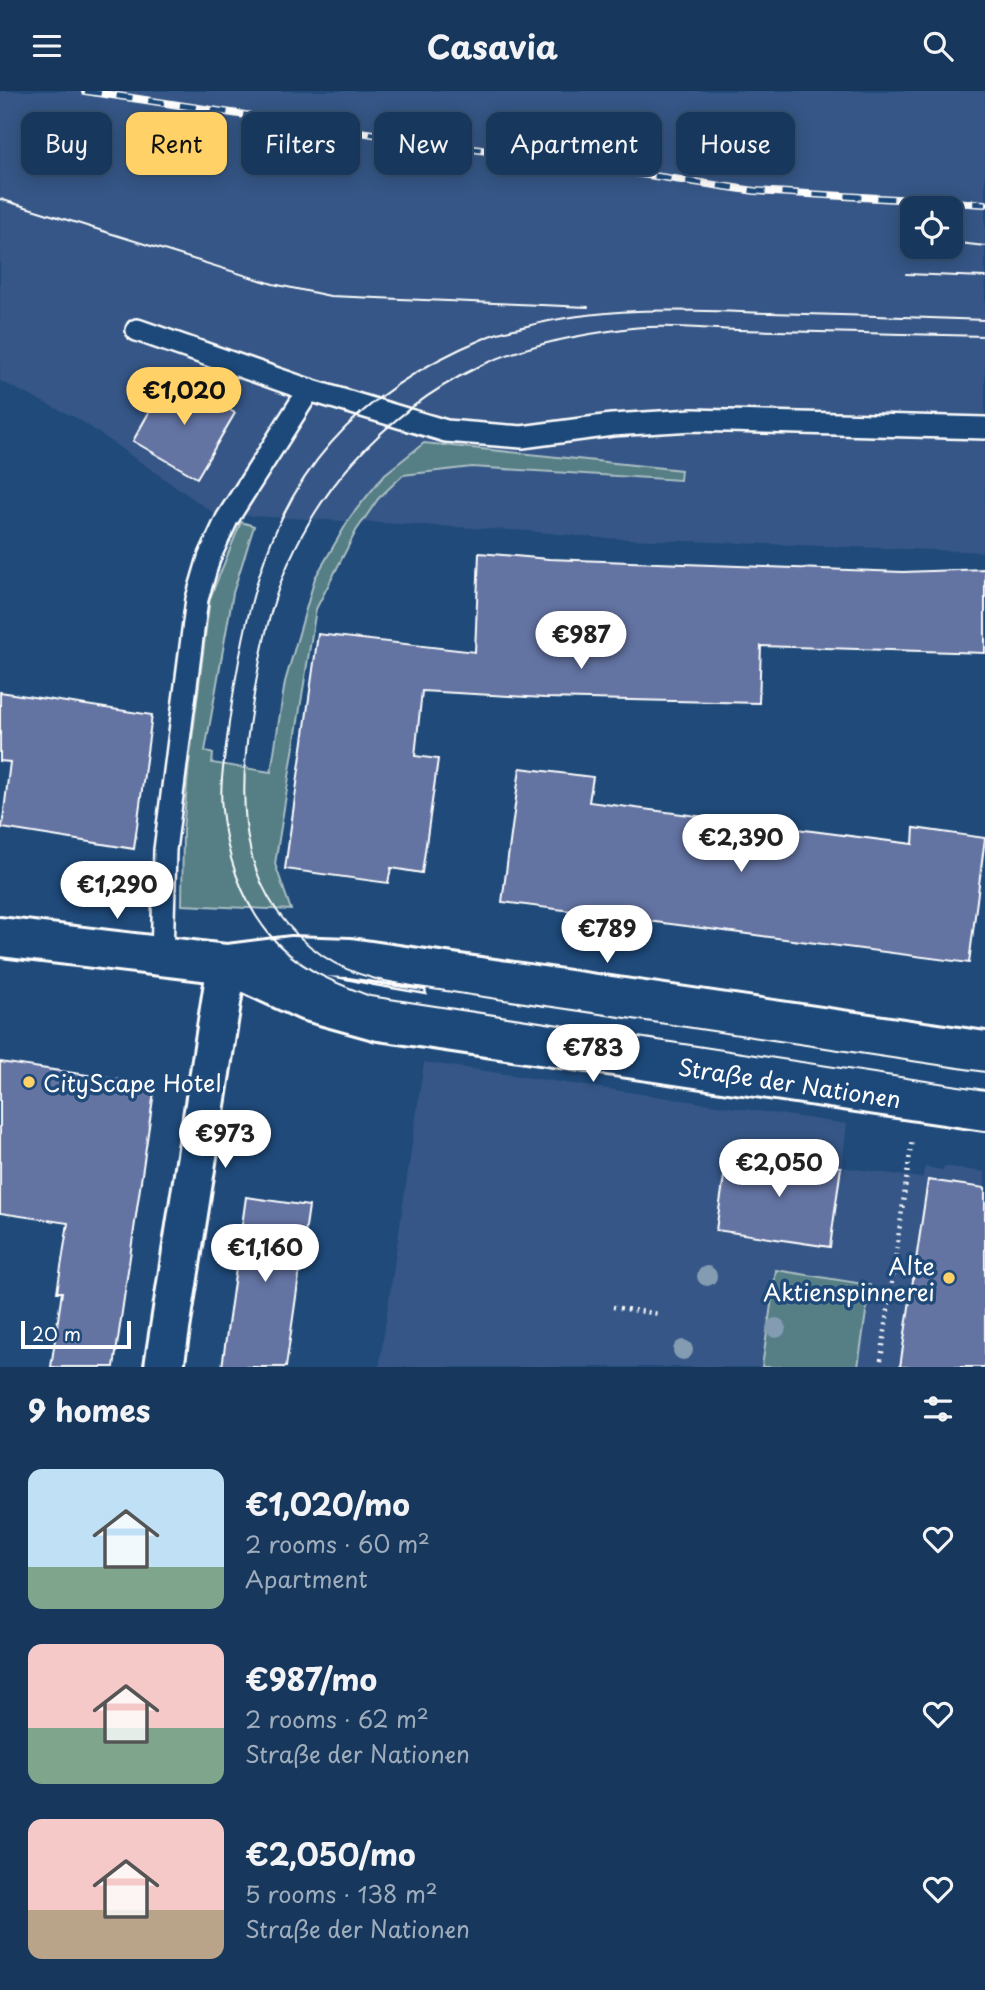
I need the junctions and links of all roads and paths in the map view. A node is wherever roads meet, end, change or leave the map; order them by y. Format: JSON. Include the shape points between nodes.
{"nodes":[{"id":1,"x":137,"y":330,"type":"dead end"},
{"id":2,"x":309,"y":390,"type":"junction"},
{"id":3,"x":985,"y":428,"type":"edge"},
{"id":4,"x":0,"y":937,"type":"edge"},
{"id":5,"x":162,"y":957,"type":"junction"},
{"id":6,"x":227,"y":964,"type":"junction"},
{"id":7,"x":985,"y":1051,"type":"edge"},
{"id":8,"x":985,"y":1072,"type":"edge"},
{"id":9,"x":985,"y":1090,"type":"edge"},
{"id":10,"x":917,"y":1100,"type":"junction"},
{"id":11,"x":985,"y":1111,"type":"edge"},
{"id":12,"x":613,"y":1307,"type":"dead end"},
{"id":13,"x":659,"y":1314,"type":"dead end"},
{"id":14,"x":164,"y":1367,"type":"edge"},
{"id":15,"x":880,"y":1367,"type":"edge"}],
"edges":[{"from":1,"to":2,"type":"lane"},
{"from":2,"to":3,"type":"lane","via":[[446,431],[522,437],[693,420]]},
{"from":2,"to":5,"type":"lane","via":[[227,519],[197,600],[165,850]]},
{"from":4,"to":5,"type":"main road","name":"Straße der Nationen"},
{"from":5,"to":6,"type":"main road","name":"Straße der Nationen"},
{"from":6,"to":7,"type":"main road","name":"Straße der Nationen","via":[[291,956],[351,958]]},
{"from":6,"to":8,"type":"lane","via":[[374,980]]},
{"from":6,"to":9,"type":"lane","via":[[460,1011]]},
{"from":6,"to":10,"type":"main road","name":"Straße der Nationen","via":[[307,1001],[379,1021]]},
{"from":6,"to":14,"type":"main road"},
{"from":10,"to":11,"type":"main road","name":"Straße der Nationen"},
{"from":10,"to":15,"type":"path"},
{"from":12,"to":13,"type":"path"}]}
